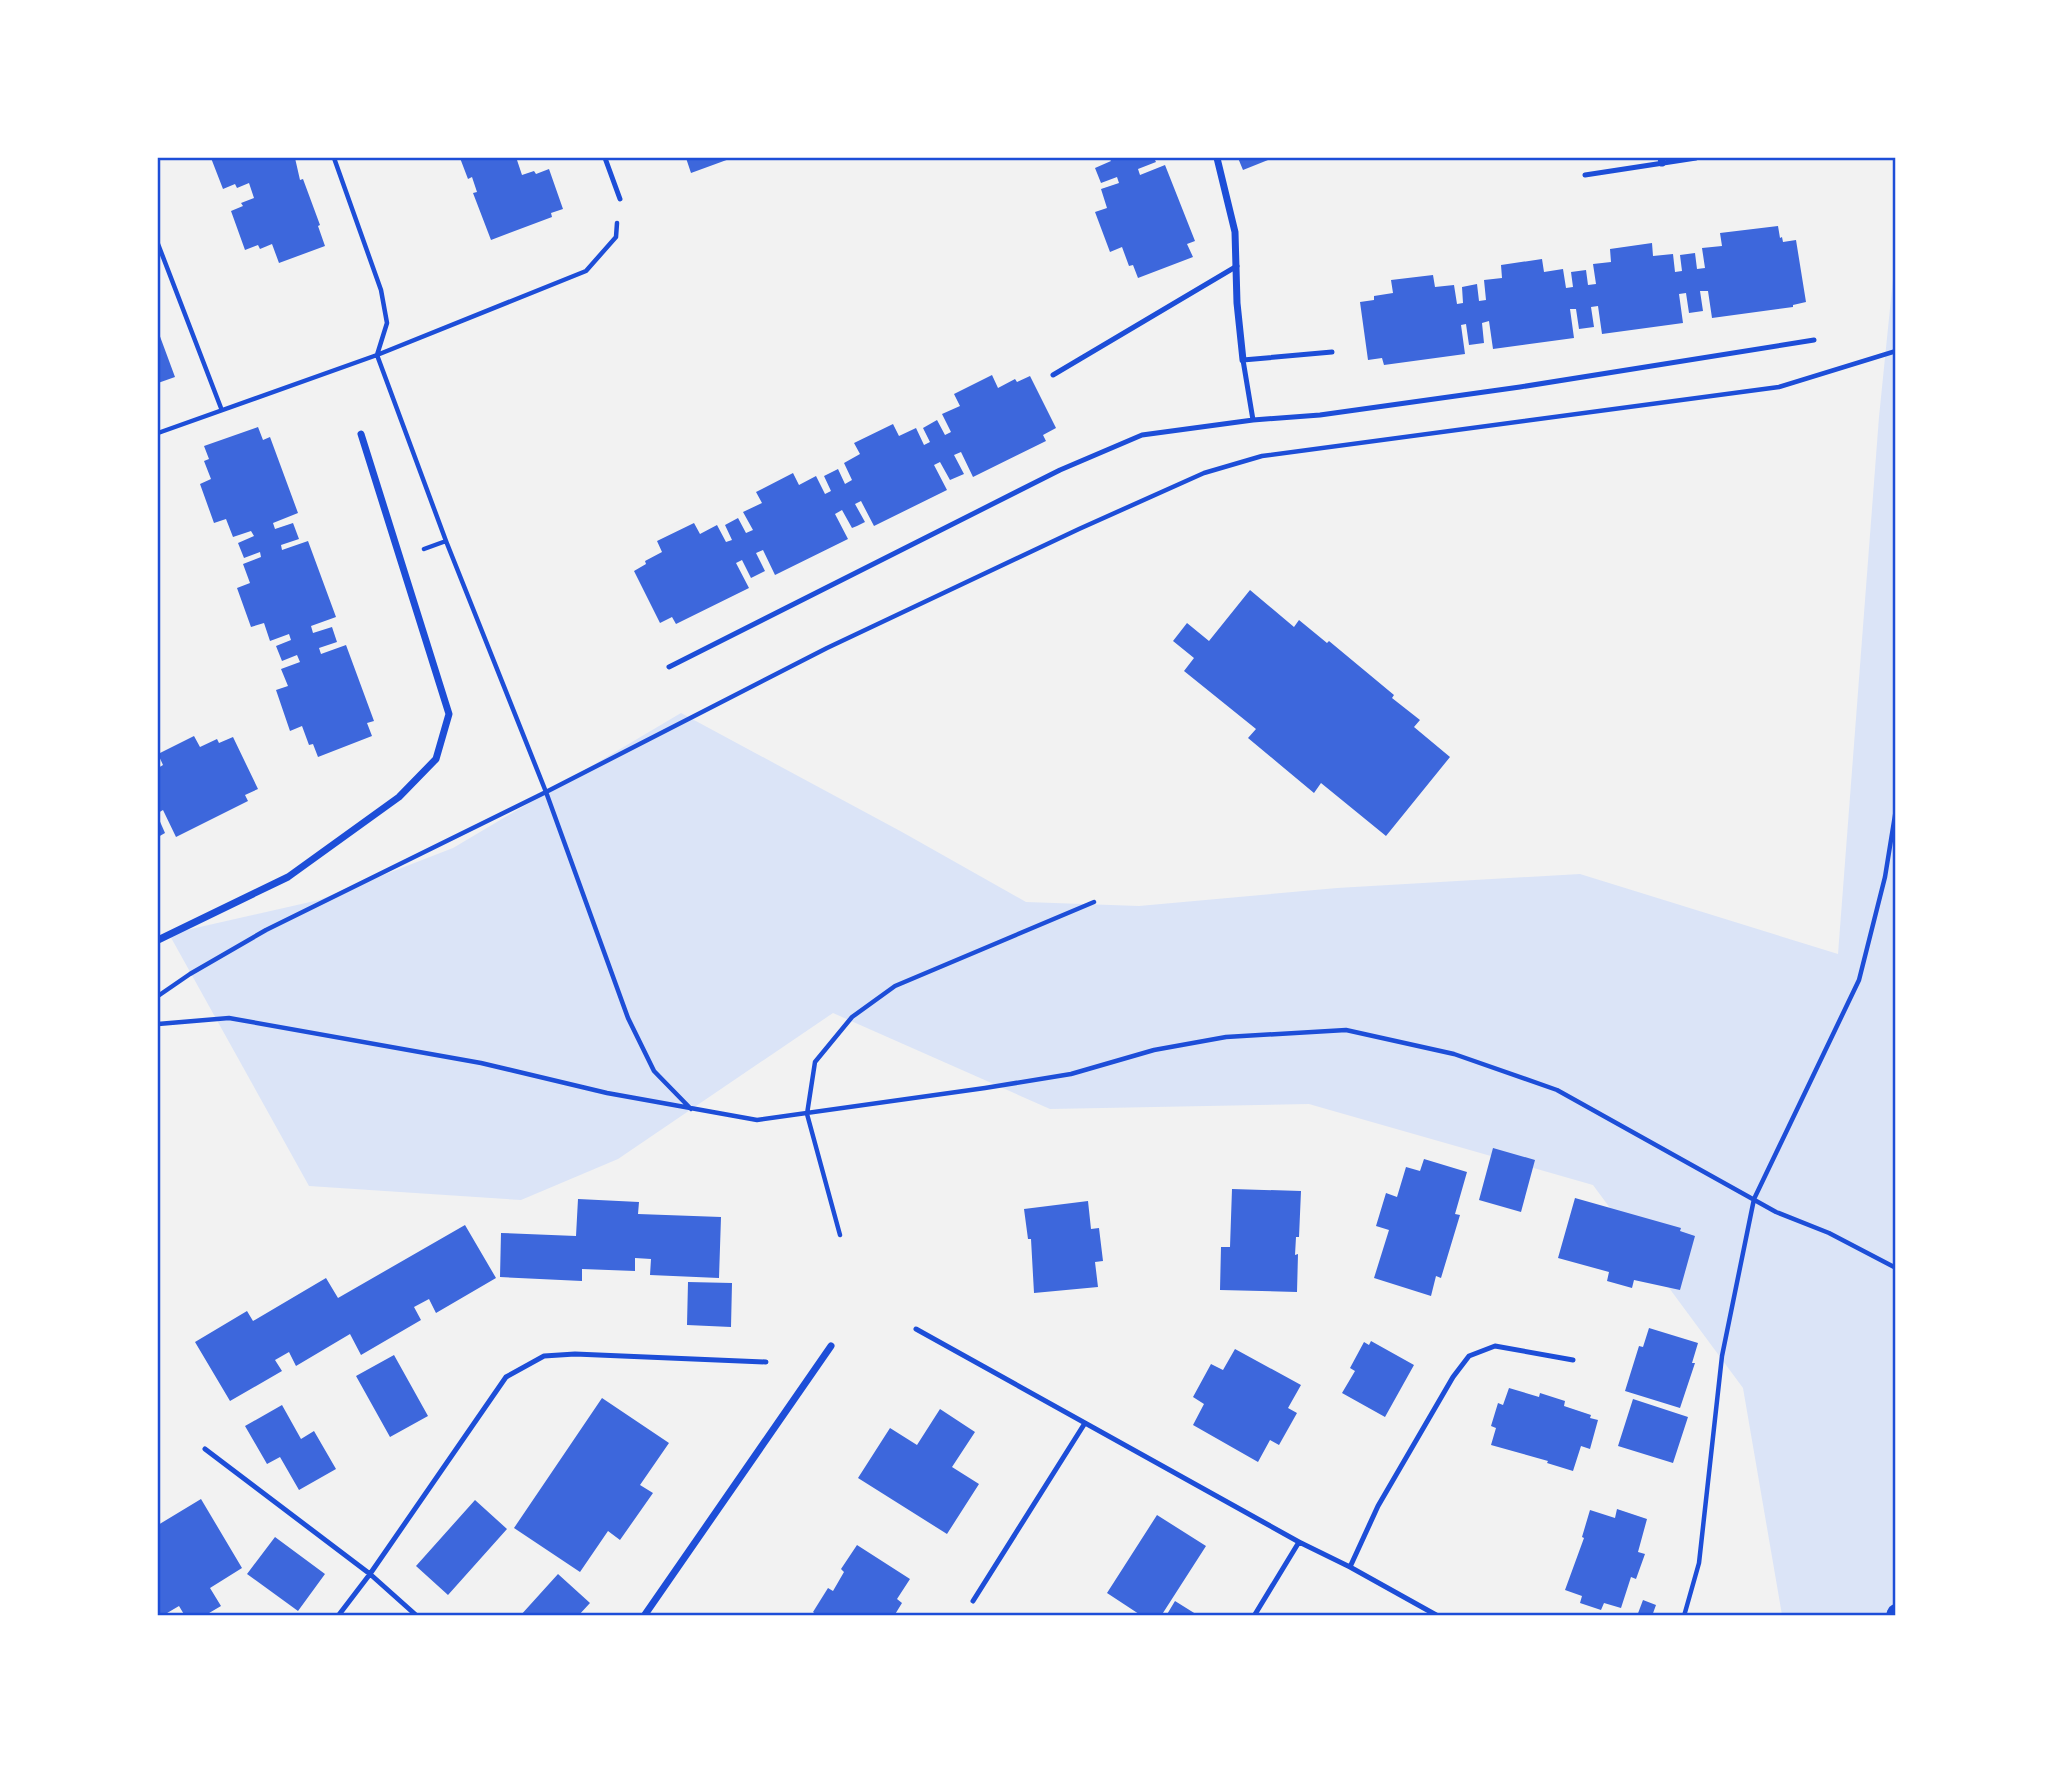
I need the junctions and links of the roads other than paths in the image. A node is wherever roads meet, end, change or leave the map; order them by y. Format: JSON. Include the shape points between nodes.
{"nodes":[{"id":1,"x":605,"y":158,"type":"edge"},
{"id":2,"x":1217,"y":158,"type":"edge"},
{"id":3,"x":1696,"y":158,"type":"edge"},
{"id":4,"x":1662,"y":160,"type":"edge"},
{"id":5,"x":1585,"y":175,"type":"dead end"},
{"id":6,"x":620,"y":199,"type":"road end"},
{"id":7,"x":1237,"y":266,"type":"junction"},
{"id":8,"x":1814,"y":340,"type":"dead end"},
{"id":9,"x":1332,"y":352,"type":"dead end"},
{"id":10,"x":1243,"y":360,"type":"junction"},
{"id":11,"x":1053,"y":374,"type":"dead end"},
{"id":12,"x":1253,"y":420,"type":"junction"},
{"id":13,"x":361,"y":434,"type":"dead end"},
{"id":14,"x":668,"y":667,"type":"dead end"},
{"id":15,"x":158,"y":940,"type":"edge"},
{"id":16,"x":915,"y":1329,"type":"dead end"},
{"id":17,"x":831,"y":1346,"type":"dead end"},
{"id":18,"x":1573,"y":1360,"type":"dead end"},
{"id":19,"x":766,"y":1362,"type":"dead end"},
{"id":20,"x":1085,"y":1423,"type":"junction"},
{"id":21,"x":205,"y":1448,"type":"dead end"},
{"id":22,"x":1299,"y":1542,"type":"junction"},
{"id":23,"x":1350,"y":1567,"type":"junction"},
{"id":24,"x":370,"y":1574,"type":"junction"},
{"id":25,"x":973,"y":1601,"type":"dead end"},
{"id":26,"x":338,"y":1615,"type":"edge"},
{"id":27,"x":417,"y":1615,"type":"edge"},
{"id":28,"x":644,"y":1615,"type":"edge"},
{"id":29,"x":1254,"y":1615,"type":"edge"},
{"id":30,"x":1438,"y":1615,"type":"edge"}],
"edges":[{"from":1,"to":6,"type":"lane"},
{"from":2,"to":7,"type":"street","via":[[1235,232]]},
{"from":3,"to":4,"type":"lane"},
{"from":4,"to":5,"type":"lane"},
{"from":7,"to":10,"type":"street"},
{"from":7,"to":11,"type":"lane"},
{"from":8,"to":12,"type":"lane","via":[[1507,389]]},
{"from":9,"to":10,"type":"lane"},
{"from":10,"to":12,"type":"lane"},
{"from":12,"to":14,"type":"lane","via":[[1142,435],[1060,470]]},
{"from":13,"to":15,"type":"street","via":[[449,714],[436,759],[399,797],[288,877]]},
{"from":16,"to":20,"type":"lane"},
{"from":17,"to":28,"type":"street"},
{"from":18,"to":23,"type":"lane","via":[[1495,1346],[1469,1356],[1378,1506]]},
{"from":19,"to":24,"type":"lane","via":[[544,1356],[506,1377]]},
{"from":20,"to":22,"type":"lane"},
{"from":20,"to":25,"type":"lane"},
{"from":21,"to":24,"type":"lane"},
{"from":22,"to":23,"type":"lane"},
{"from":22,"to":29,"type":"lane"},
{"from":23,"to":30,"type":"lane"},
{"from":24,"to":26,"type":"lane"},
{"from":24,"to":27,"type":"lane"}]}
